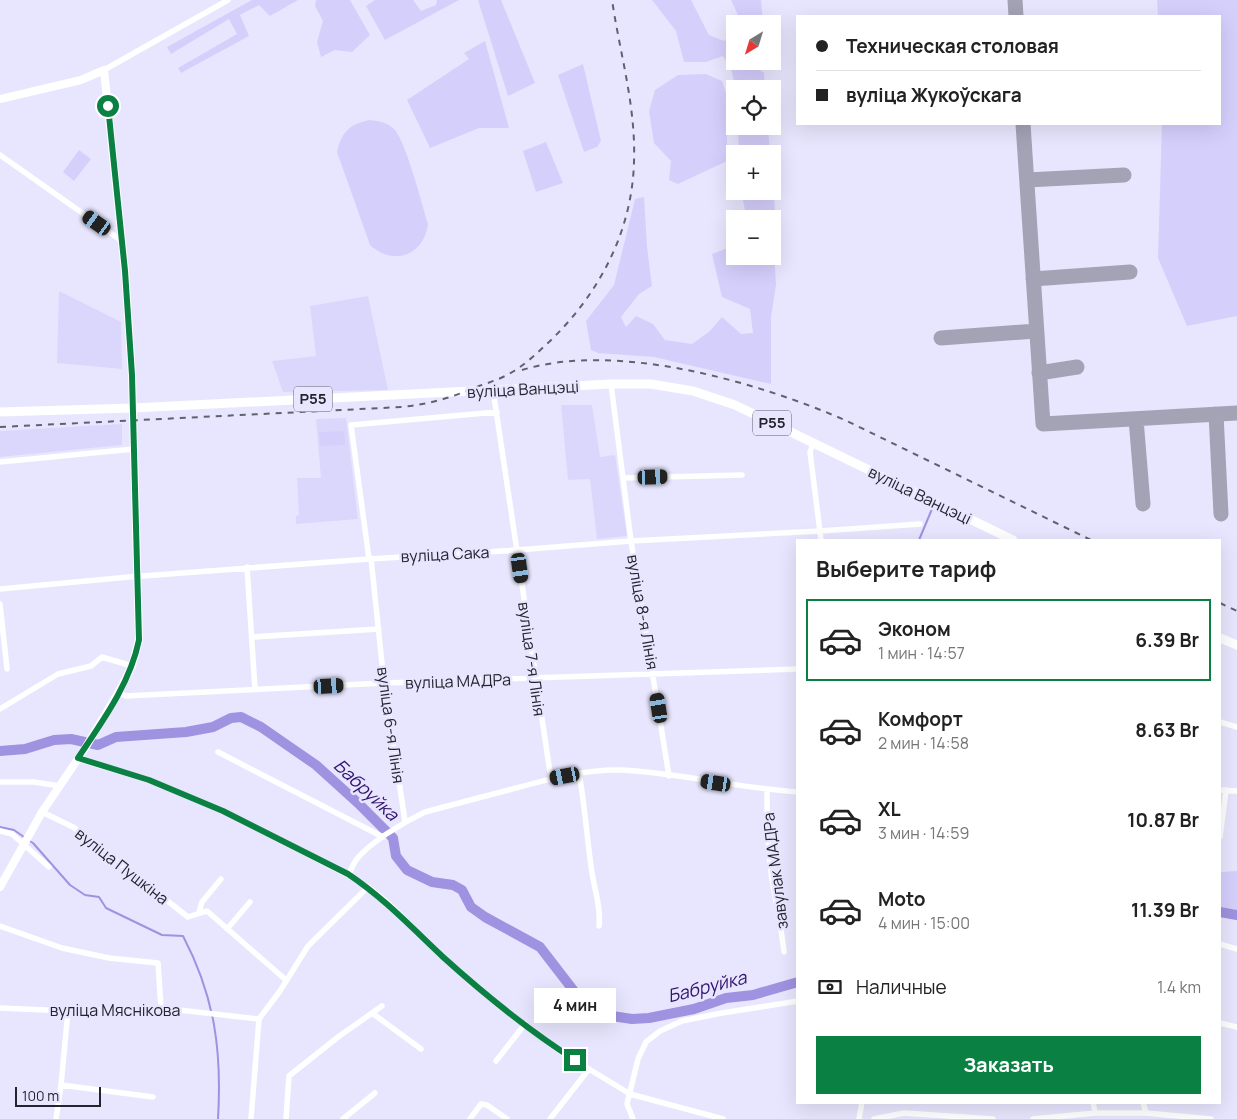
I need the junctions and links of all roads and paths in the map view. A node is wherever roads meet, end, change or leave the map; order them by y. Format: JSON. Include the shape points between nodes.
{"nodes":[{"id":1,"x":228,"y":0,"type":"edge"},
{"id":2,"x":104,"y":70,"type":"junction"},
{"id":3,"x":0,"y":99,"type":"edge"},
{"id":4,"x":0,"y":154,"type":"edge"},
{"id":5,"x":122,"y":241,"type":"junction"},
{"id":6,"x":611,"y":384,"type":"junction"},
{"id":7,"x":493,"y":390,"type":"junction"},
{"id":8,"x":132,"y":408,"type":"junction"},
{"id":9,"x":0,"y":412,"type":"edge"},
{"id":10,"x":497,"y":412,"type":"junction"},
{"id":11,"x":351,"y":425,"type":"joint"},
{"id":12,"x":813,"y":443,"type":"junction"},
{"id":13,"x":134,"y":449,"type":"junction"},
{"id":14,"x":0,"y":462,"type":"edge"},
{"id":15,"x":742,"y":475,"type":"dead end"},
{"id":16,"x":623,"y":478,"type":"junction"},
{"id":17,"x":920,"y":524,"type":"dead end"},
{"id":18,"x":820,"y":531,"type":"junction"},
{"id":19,"x":820,"y":539,"type":"edge"},
{"id":20,"x":1011,"y":539,"type":"edge"},
{"id":21,"x":631,"y":540,"type":"junction"},
{"id":22,"x":517,"y":550,"type":"junction"},
{"id":23,"x":370,"y":558,"type":"junction"},
{"id":24,"x":247,"y":567,"type":"junction"},
{"id":25,"x":137,"y":576,"type":"junction"},
{"id":26,"x":0,"y":589,"type":"edge"},
{"id":27,"x":0,"y":604,"type":"edge"},
{"id":28,"x":379,"y":629,"type":"junction"},
{"id":29,"x":252,"y":637,"type":"junction"},
{"id":30,"x":1221,"y":638,"type":"edge"},
{"id":31,"x":1237,"y":645,"type":"edge"},
{"id":32,"x":3,"y":655,"type":"edge"},
{"id":33,"x":132,"y":666,"type":"junction"},
{"id":34,"x":7,"y":669,"type":"dead end"},
{"id":35,"x":796,"y":669,"type":"edge"},
{"id":36,"x":654,"y":675,"type":"junction"},
{"id":37,"x":535,"y":678,"type":"junction"},
{"id":38,"x":384,"y":683,"type":"junction"},
{"id":39,"x":255,"y":690,"type":"junction"},
{"id":40,"x":118,"y":693,"type":"junction"},
{"id":41,"x":0,"y":709,"type":"edge"},
{"id":42,"x":1221,"y":722,"type":"edge"},
{"id":43,"x":1237,"y":727,"type":"edge"},
{"id":44,"x":218,"y":752,"type":"dead end"},
{"id":45,"x":78,"y":758,"type":"junction"},
{"id":46,"x":579,"y":773,"type":"junction"},
{"id":47,"x":669,"y":776,"type":"junction"},
{"id":48,"x":551,"y":779,"type":"junction"},
{"id":49,"x":0,"y":782,"type":"edge"},
{"id":50,"x":60,"y":786,"type":"junction"},
{"id":51,"x":766,"y":790,"type":"junction"},
{"id":52,"x":1223,"y":790,"type":"edge"},
{"id":53,"x":1237,"y":791,"type":"edge"},
{"id":54,"x":796,"y":792,"type":"edge"},
{"id":55,"x":42,"y":812,"type":"junction"},
{"id":56,"x":1221,"y":820,"type":"edge"},
{"id":57,"x":405,"y":821,"type":"junction"},
{"id":58,"x":0,"y":831,"type":"edge"},
{"id":59,"x":383,"y":837,"type":"junction"},
{"id":60,"x":25,"y":840,"type":"junction"},
{"id":61,"x":49,"y":867,"type":"dead end"},
{"id":62,"x":348,"y":874,"type":"junction"},
{"id":63,"x":221,"y":879,"type":"dead end"},
{"id":64,"x":0,"y":887,"type":"edge"},
{"id":65,"x":368,"y":887,"type":"junction"},
{"id":66,"x":250,"y":902,"type":"dead end"},
{"id":67,"x":200,"y":912,"type":"junction"},
{"id":68,"x":0,"y":926,"type":"edge"},
{"id":69,"x":599,"y":926,"type":"dead end"},
{"id":70,"x":227,"y":929,"type":"junction"},
{"id":71,"x":1221,"y":944,"type":"edge"},
{"id":72,"x":1237,"y":949,"type":"edge"},
{"id":73,"x":784,"y":952,"type":"dead end"},
{"id":74,"x":286,"y":980,"type":"junction"},
{"id":75,"x":796,"y":1000,"type":"edge"},
{"id":76,"x":382,"y":1006,"type":"dead end"},
{"id":77,"x":0,"y":1008,"type":"edge"},
{"id":78,"x":161,"y":1008,"type":"junction"},
{"id":79,"x":68,"y":1011,"type":"junction"},
{"id":80,"x":372,"y":1013,"type":"junction"},
{"id":81,"x":259,"y":1019,"type":"junction"},
{"id":82,"x":1221,"y":1023,"type":"edge"},
{"id":83,"x":525,"y":1024,"type":"junction"},
{"id":84,"x":1237,"y":1027,"type":"edge"},
{"id":85,"x":422,"y":1049,"type":"dead end"},
{"id":86,"x":496,"y":1061,"type":"dead end"},
{"id":87,"x":589,"y":1069,"type":"junction"},
{"id":88,"x":61,"y":1085,"type":"junction"},
{"id":89,"x":375,"y":1093,"type":"dead end"},
{"id":90,"x":630,"y":1094,"type":"junction"},
{"id":91,"x":153,"y":1097,"type":"dead end"},
{"id":92,"x":862,"y":1104,"type":"edge"},
{"id":93,"x":1093,"y":1104,"type":"edge"},
{"id":94,"x":1144,"y":1104,"type":"edge"},
{"id":95,"x":1094,"y":1113,"type":"junction"},
{"id":96,"x":1146,"y":1114,"type":"junction"},
{"id":97,"x":1154,"y":1116,"type":"edge"},
{"id":98,"x":56,"y":1119,"type":"edge"},
{"id":99,"x":251,"y":1119,"type":"edge"},
{"id":100,"x":286,"y":1119,"type":"edge"},
{"id":101,"x":343,"y":1119,"type":"edge"},
{"id":102,"x":470,"y":1119,"type":"edge"},
{"id":103,"x":507,"y":1119,"type":"edge"},
{"id":104,"x":550,"y":1119,"type":"edge"},
{"id":105,"x":633,"y":1119,"type":"edge"},
{"id":106,"x":723,"y":1119,"type":"edge"},
{"id":107,"x":859,"y":1119,"type":"edge"},
{"id":108,"x":874,"y":1119,"type":"edge"},
{"id":109,"x":993,"y":1119,"type":"edge"},
{"id":110,"x":1033,"y":1119,"type":"edge"},
{"id":111,"x":1211,"y":1119,"type":"edge"}],
"edges":[{"from":1,"to":2,"type":"street"},
{"from":2,"to":3,"type":"main road","via":[[80,80]]},
{"from":2,"to":5,"type":"main road"},
{"from":4,"to":5,"type":"street"},
{"from":5,"to":8,"type":"main road"},
{"from":6,"to":7,"type":"main road","name":"вуліца Ванцэці","number":"Р55"},
{"from":6,"to":12,"type":"main road","name":"вуліца Ванцэці","number":"Р55","via":[[651,384],[693,391],[735,405]]},
{"from":6,"to":16,"type":"street","name":"вуліца 8-я Лінія"},
{"from":7,"to":8,"type":"main road","name":"вуліца Ванцэці","number":"Р55"},
{"from":7,"to":10,"type":"street","name":"вуліца 7-я Лінія"},
{"from":8,"to":9,"type":"main road","name":"вуліца Ванцэці","number":"Р55"},
{"from":8,"to":13,"type":"main road"},
{"from":10,"to":11,"type":"street","name":"вуліца Ванцэці"},
{"from":10,"to":22,"type":"street","name":"вуліца 7-я Лінія"},
{"from":11,"to":23,"type":"street","name":"вуліца 6-я Лінія"},
{"from":12,"to":18,"type":"street","via":[[810,452]]},
{"from":12,"to":20,"type":"main road","name":"вуліца Ванцэці","number":"Р55"},
{"from":13,"to":14,"type":"street"},
{"from":13,"to":25,"type":"main road"},
{"from":15,"to":16,"type":"street"},
{"from":16,"to":21,"type":"street","name":"вуліца 8-я Лінія"},
{"from":17,"to":18,"type":"street","name":"вуліца Сака"},
{"from":18,"to":19,"type":"street"},
{"from":18,"to":21,"type":"street","name":"вуліца Сака"},
{"from":21,"to":22,"type":"street","name":"вуліца Сака"},
{"from":21,"to":36,"type":"street","name":"вуліца 8-я Лінія"},
{"from":22,"to":23,"type":"street","name":"вуліца Сака"},
{"from":22,"to":37,"type":"street","name":"вуліца 7-я Лінія"},
{"from":23,"to":24,"type":"street","name":"вуліца Сака"},
{"from":23,"to":28,"type":"street","name":"вуліца 6-я Лінія"},
{"from":24,"to":25,"type":"street","name":"вуліца Сака"},
{"from":24,"to":29,"type":"street"},
{"from":25,"to":26,"type":"street","name":"вуліца Сака"},
{"from":25,"to":33,"type":"main road","via":[[139,640]]},
{"from":27,"to":32,"type":"street"},
{"from":28,"to":29,"type":"street"},
{"from":28,"to":38,"type":"street","name":"вуліца 6-я Лінія"},
{"from":29,"to":39,"type":"street"},
{"from":30,"to":31,"type":"main road"},
{"from":32,"to":34,"type":"street"},
{"from":33,"to":40,"type":"main road"},
{"from":33,"to":41,"type":"street","via":[[102,656],[91,666],[58,674]]},
{"from":35,"to":36,"type":"street","name":"вуліца МАДРа"},
{"from":36,"to":37,"type":"street","name":"вуліца МАДРа"},
{"from":36,"to":47,"type":"street","name":"вуліца 8-я Лінія"},
{"from":37,"to":38,"type":"street","name":"вуліца МАДРа"},
{"from":37,"to":48,"type":"street","name":"вуліца 7-я Лінія"},
{"from":38,"to":39,"type":"street","name":"вуліца МАДРа"},
{"from":38,"to":57,"type":"street","name":"вуліца 6-я Лінія"},
{"from":39,"to":40,"type":"street","name":"вуліца МАДРа","via":[[126,696]]},
{"from":40,"to":45,"type":"main road"},
{"from":42,"to":43,"type":"street"},
{"from":44,"to":59,"type":"street"},
{"from":45,"to":50,"type":"main road"},
{"from":45,"to":62,"type":"street","via":[[149,780],[223,811]]},
{"from":46,"to":47,"type":"street","via":[[620,770]]},
{"from":46,"to":48,"type":"street"},
{"from":46,"to":69,"type":"street"},
{"from":47,"to":51,"type":"street"},
{"from":48,"to":57,"type":"street","via":[[424,812]]},
{"from":49,"to":50,"type":"street"},
{"from":50,"to":55,"type":"main road"},
{"from":51,"to":54,"type":"street"},
{"from":51,"to":73,"type":"street","name":"завулак МАДРа","via":[[771,872]]},
{"from":52,"to":53,"type":"street"},
{"from":52,"to":56,"type":"street"},
{"from":55,"to":60,"type":"main road"},
{"from":55,"to":67,"type":"street","name":"вуліца Пушкіна","via":[[73,827],[188,917]]},
{"from":57,"to":59,"type":"street"},
{"from":58,"to":60,"type":"street"},
{"from":59,"to":62,"type":"street","via":[[357,860]]},
{"from":60,"to":61,"type":"street"},
{"from":60,"to":64,"type":"main road"},
{"from":62,"to":65,"type":"street"},
{"from":63,"to":67,"type":"street","via":[[202,902]]},
{"from":65,"to":74,"type":"street","via":[[308,946]]},
{"from":65,"to":83,"type":"street","via":[[496,1003]]},
{"from":66,"to":70,"type":"street"},
{"from":67,"to":70,"type":"street","via":[[207,911]]},
{"from":68,"to":78,"type":"street","via":[[62,948],[109,958],[158,963]]},
{"from":70,"to":74,"type":"street"},
{"from":71,"to":72,"type":"street"},
{"from":74,"to":81,"type":"street"},
{"from":75,"to":90,"type":"street","via":[[682,1021],[660,1031],[646,1042],[638,1059]]},
{"from":76,"to":80,"type":"street"},
{"from":77,"to":79,"type":"street","name":"вуліца Мяснікова"},
{"from":78,"to":79,"type":"street","name":"вуліца Мяснікова"},
{"from":78,"to":81,"type":"street","name":"вуліца Мяснікова"},
{"from":79,"to":88,"type":"street"},
{"from":80,"to":85,"type":"street"},
{"from":80,"to":100,"type":"street","via":[[289,1076]]},
{"from":81,"to":99,"type":"street"},
{"from":82,"to":84,"type":"street"},
{"from":83,"to":86,"type":"street"},
{"from":83,"to":87,"type":"street"},
{"from":87,"to":90,"type":"street"},
{"from":87,"to":104,"type":"street"},
{"from":88,"to":91,"type":"street"},
{"from":88,"to":98,"type":"street"},
{"from":89,"to":101,"type":"street"},
{"from":90,"to":105,"type":"street","via":[[627,1104]]},
{"from":90,"to":106,"type":"street"},
{"from":92,"to":107,"type":"street"},
{"from":93,"to":95,"type":"street"},
{"from":94,"to":96,"type":"street"},
{"from":95,"to":96,"type":"street"},
{"from":95,"to":110,"type":"street"},
{"from":96,"to":97,"type":"street"},
{"from":97,"to":111,"type":"street"},
{"from":102,"to":103,"type":"street","via":[[480,1104],[487,1105]]},
{"from":108,"to":109,"type":"street","via":[[904,1113]]}]}
